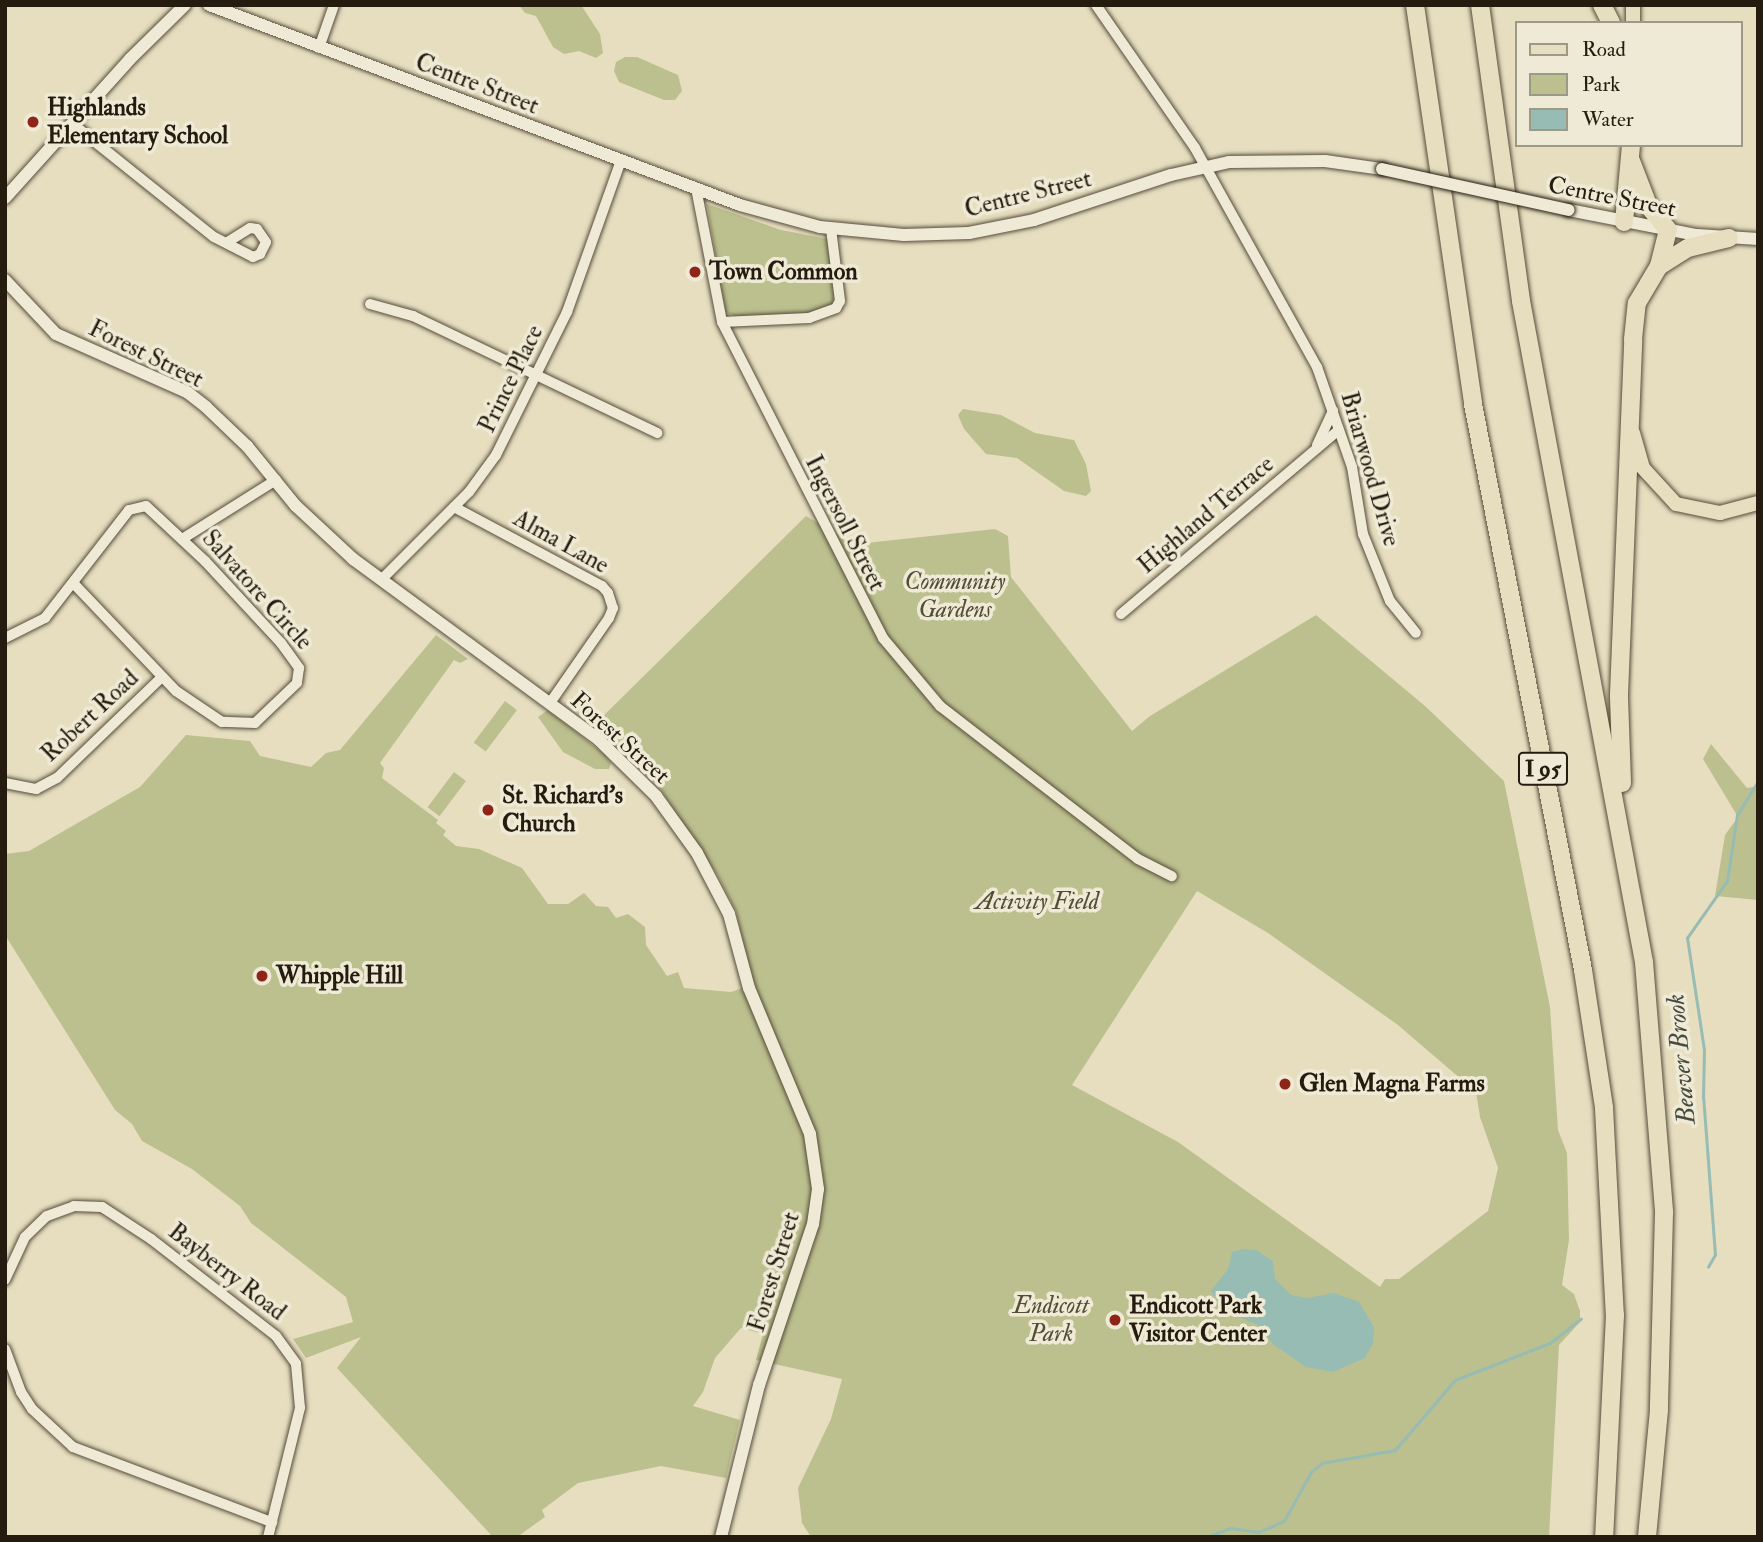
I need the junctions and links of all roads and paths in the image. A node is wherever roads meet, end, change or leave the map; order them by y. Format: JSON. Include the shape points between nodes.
{"nodes":[{"id":1,"x":185,"y":5,"type":"edge"},
{"id":2,"x":209,"y":5,"type":"edge"},
{"id":3,"x":334,"y":5,"type":"edge"},
{"id":4,"x":1096,"y":5,"type":"edge"},
{"id":5,"x":1415,"y":5,"type":"edge"},
{"id":6,"x":1480,"y":5,"type":"edge"},
{"id":7,"x":1602,"y":5,"type":"edge"},
{"id":8,"x":1610,"y":21,"type":"edge"},
{"id":9,"x":319,"y":48,"type":"junction"},
{"id":10,"x":74,"y":125,"type":"junction"},
{"id":11,"x":1631,"y":153,"type":"edge"},
{"id":12,"x":621,"y":160,"type":"junction"},
{"id":13,"x":1206,"y":166,"type":"junction"},
{"id":14,"x":696,"y":188,"type":"junction"},
{"id":15,"x":5,"y":198,"type":"edge"},
{"id":16,"x":1624,"y":222,"type":"junction"},
{"id":17,"x":831,"y":229,"type":"junction"},
{"id":18,"x":1668,"y":230,"type":"junction"},
{"id":19,"x":1730,"y":238,"type":"junction"},
{"id":20,"x":1758,"y":239,"type":"edge"},
{"id":21,"x":229,"y":241,"type":"dead end"},
{"id":22,"x":1659,"y":266,"type":"junction"},
{"id":23,"x":5,"y":280,"type":"edge"},
{"id":24,"x":370,"y":304,"type":"dead end"},
{"id":25,"x":722,"y":322,"type":"junction"},
{"id":26,"x":536,"y":376,"type":"junction"},
{"id":27,"x":1333,"y":411,"type":"junction"},
{"id":28,"x":1631,"y":421,"type":"junction"},
{"id":29,"x":1339,"y":430,"type":"junction"},
{"id":30,"x":657,"y":433,"type":"dead end"},
{"id":31,"x":1317,"y":446,"type":"junction"},
{"id":32,"x":276,"y":480,"type":"junction"},
{"id":33,"x":1758,"y":503,"type":"edge"},
{"id":34,"x":454,"y":507,"type":"junction"},
{"id":35,"x":182,"y":538,"type":"junction"},
{"id":36,"x":381,"y":580,"type":"junction"},
{"id":37,"x":75,"y":584,"type":"junction"},
{"id":38,"x":1121,"y":614,"type":"dead end"},
{"id":39,"x":1416,"y":633,"type":"dead end"},
{"id":40,"x":5,"y":638,"type":"edge"},
{"id":41,"x":162,"y":677,"type":"junction"},
{"id":42,"x":550,"y":703,"type":"junction"},
{"id":43,"x":5,"y":783,"type":"edge"},
{"id":44,"x":1626,"y":855,"type":"junction"},
{"id":45,"x":1172,"y":876,"type":"dead end"},
{"id":46,"x":5,"y":1280,"type":"edge"},
{"id":47,"x":5,"y":1349,"type":"edge"},
{"id":48,"x":272,"y":1522,"type":"junction"},
{"id":49,"x":268,"y":1537,"type":"edge"},
{"id":50,"x":721,"y":1537,"type":"edge"},
{"id":51,"x":1604,"y":1537,"type":"edge"},
{"id":52,"x":1647,"y":1537,"type":"edge"}],
"edges":[{"from":1,"to":10,"type":"main road"},
{"from":2,"to":9,"type":"main road","name":"Centre Street"},
{"from":3,"to":9,"type":"street"},
{"from":4,"to":13,"type":"street","name":"Briarwood Drive"},
{"from":5,"to":51,"type":"highway","number":"I 95","via":[[1473,404],[1583,970],[1602,1094],[1615,1315]]},
{"from":6,"to":44,"type":"highway","number":"I 95","via":[[1521,300]]},
{"from":7,"to":8,"type":"highway"},
{"from":9,"to":12,"type":"main road","name":"Centre Street"},
{"from":10,"to":15,"type":"main road"},
{"from":10,"to":21,"type":"street","via":[[214,237]]},
{"from":11,"to":16,"type":"highway"},
{"from":11,"to":18,"type":"highway","via":[[1648,205]]},
{"from":12,"to":14,"type":"main road","name":"Centre Street"},
{"from":12,"to":26,"type":"street","name":"Prince Place","via":[[571,301]]},
{"from":13,"to":16,"type":"main road","name":"Centre Street","bridge":true,"via":[[1300,160],[1382,169]]},
{"from":13,"to":17,"type":"main road","name":"Centre Street","via":[[1034,220],[982,231],[904,235]]},
{"from":13,"to":27,"type":"street","name":"Briarwood Drive","via":[[1317,366]]},
{"from":14,"to":17,"type":"main road","name":"Centre Street","via":[[780,218]]},
{"from":14,"to":25,"type":"street","name":"Ingersoll Street"},
{"from":16,"to":18,"type":"main road","name":"Centre Street"},
{"from":17,"to":25,"type":"street","via":[[840,301],[836,308],[809,318]]},
{"from":18,"to":19,"type":"main road","name":"Centre Street"},
{"from":18,"to":22,"type":"highway"},
{"from":19,"to":20,"type":"main road","name":"Centre Street"},
{"from":19,"to":22,"type":"highway","via":[[1688,248]]},
{"from":22,"to":28,"type":"highway","via":[[1634,317]]},
{"from":23,"to":32,"type":"main road","name":"Forest Street","via":[[56,334],[187,392],[226,424]]},
{"from":24,"to":26,"type":"street","via":[[413,316]]},
{"from":25,"to":45,"type":"street","name":"Ingersoll Street","via":[[883,638],[940,706],[1138,859]]},
{"from":26,"to":30,"type":"street"},
{"from":26,"to":34,"type":"street","name":"Prince Place","via":[[486,473]]},
{"from":27,"to":29,"type":"street","name":"Briarwood Drive"},
{"from":27,"to":31,"type":"street","name":"Highland Terrace"},
{"from":28,"to":33,"type":"main road","via":[[1643,468],[1676,504],[1720,513]]},
{"from":28,"to":44,"type":"highway","via":[[1619,707]]},
{"from":29,"to":31,"type":"street","name":"Highland Terrace"},
{"from":29,"to":39,"type":"street","name":"Briarwood Drive","via":[[1352,467],[1363,534],[1390,601]]},
{"from":31,"to":38,"type":"street","name":"Highland Terrace"},
{"from":32,"to":35,"type":"street"},
{"from":32,"to":36,"type":"main road","name":"Forest Street","via":[[325,534]]},
{"from":34,"to":36,"type":"street","name":"Prince Place"},
{"from":34,"to":42,"type":"street","name":"Alma Lane","via":[[603,586],[612,601],[609,618]]},
{"from":35,"to":37,"type":"street","name":"Salvatore Circle","via":[[153,511],[139,506],[122,518]]},
{"from":35,"to":41,"type":"street","name":"Salvatore Circle","via":[[297,661],[299,675],[262,718],[243,726],[201,711]]},
{"from":36,"to":42,"type":"main road","name":"Forest Street"},
{"from":37,"to":40,"type":"street","via":[[45,618]]},
{"from":37,"to":41,"type":"street","name":"Salvatore Circle"},
{"from":41,"to":43,"type":"street","name":"Robert Road","via":[[57,778],[36,789]]},
{"from":42,"to":50,"type":"main road","name":"Forest Street","via":[[599,740],[654,793],[697,853],[729,914],[749,988],[814,1151],[818,1189],[813,1224],[759,1385]]},
{"from":44,"to":52,"type":"highway","number":"I 95","via":[[1644,961],[1664,1213],[1659,1410]]},
{"from":46,"to":48,"type":"street","name":"Bayberry Road","via":[[25,1237],[47,1216],[74,1206],[102,1207],[151,1238],[276,1336],[296,1364],[301,1398]]},
{"from":47,"to":48,"type":"street","via":[[20,1392],[73,1447]]},
{"from":48,"to":49,"type":"street","name":"Bayberry Road"}]}
